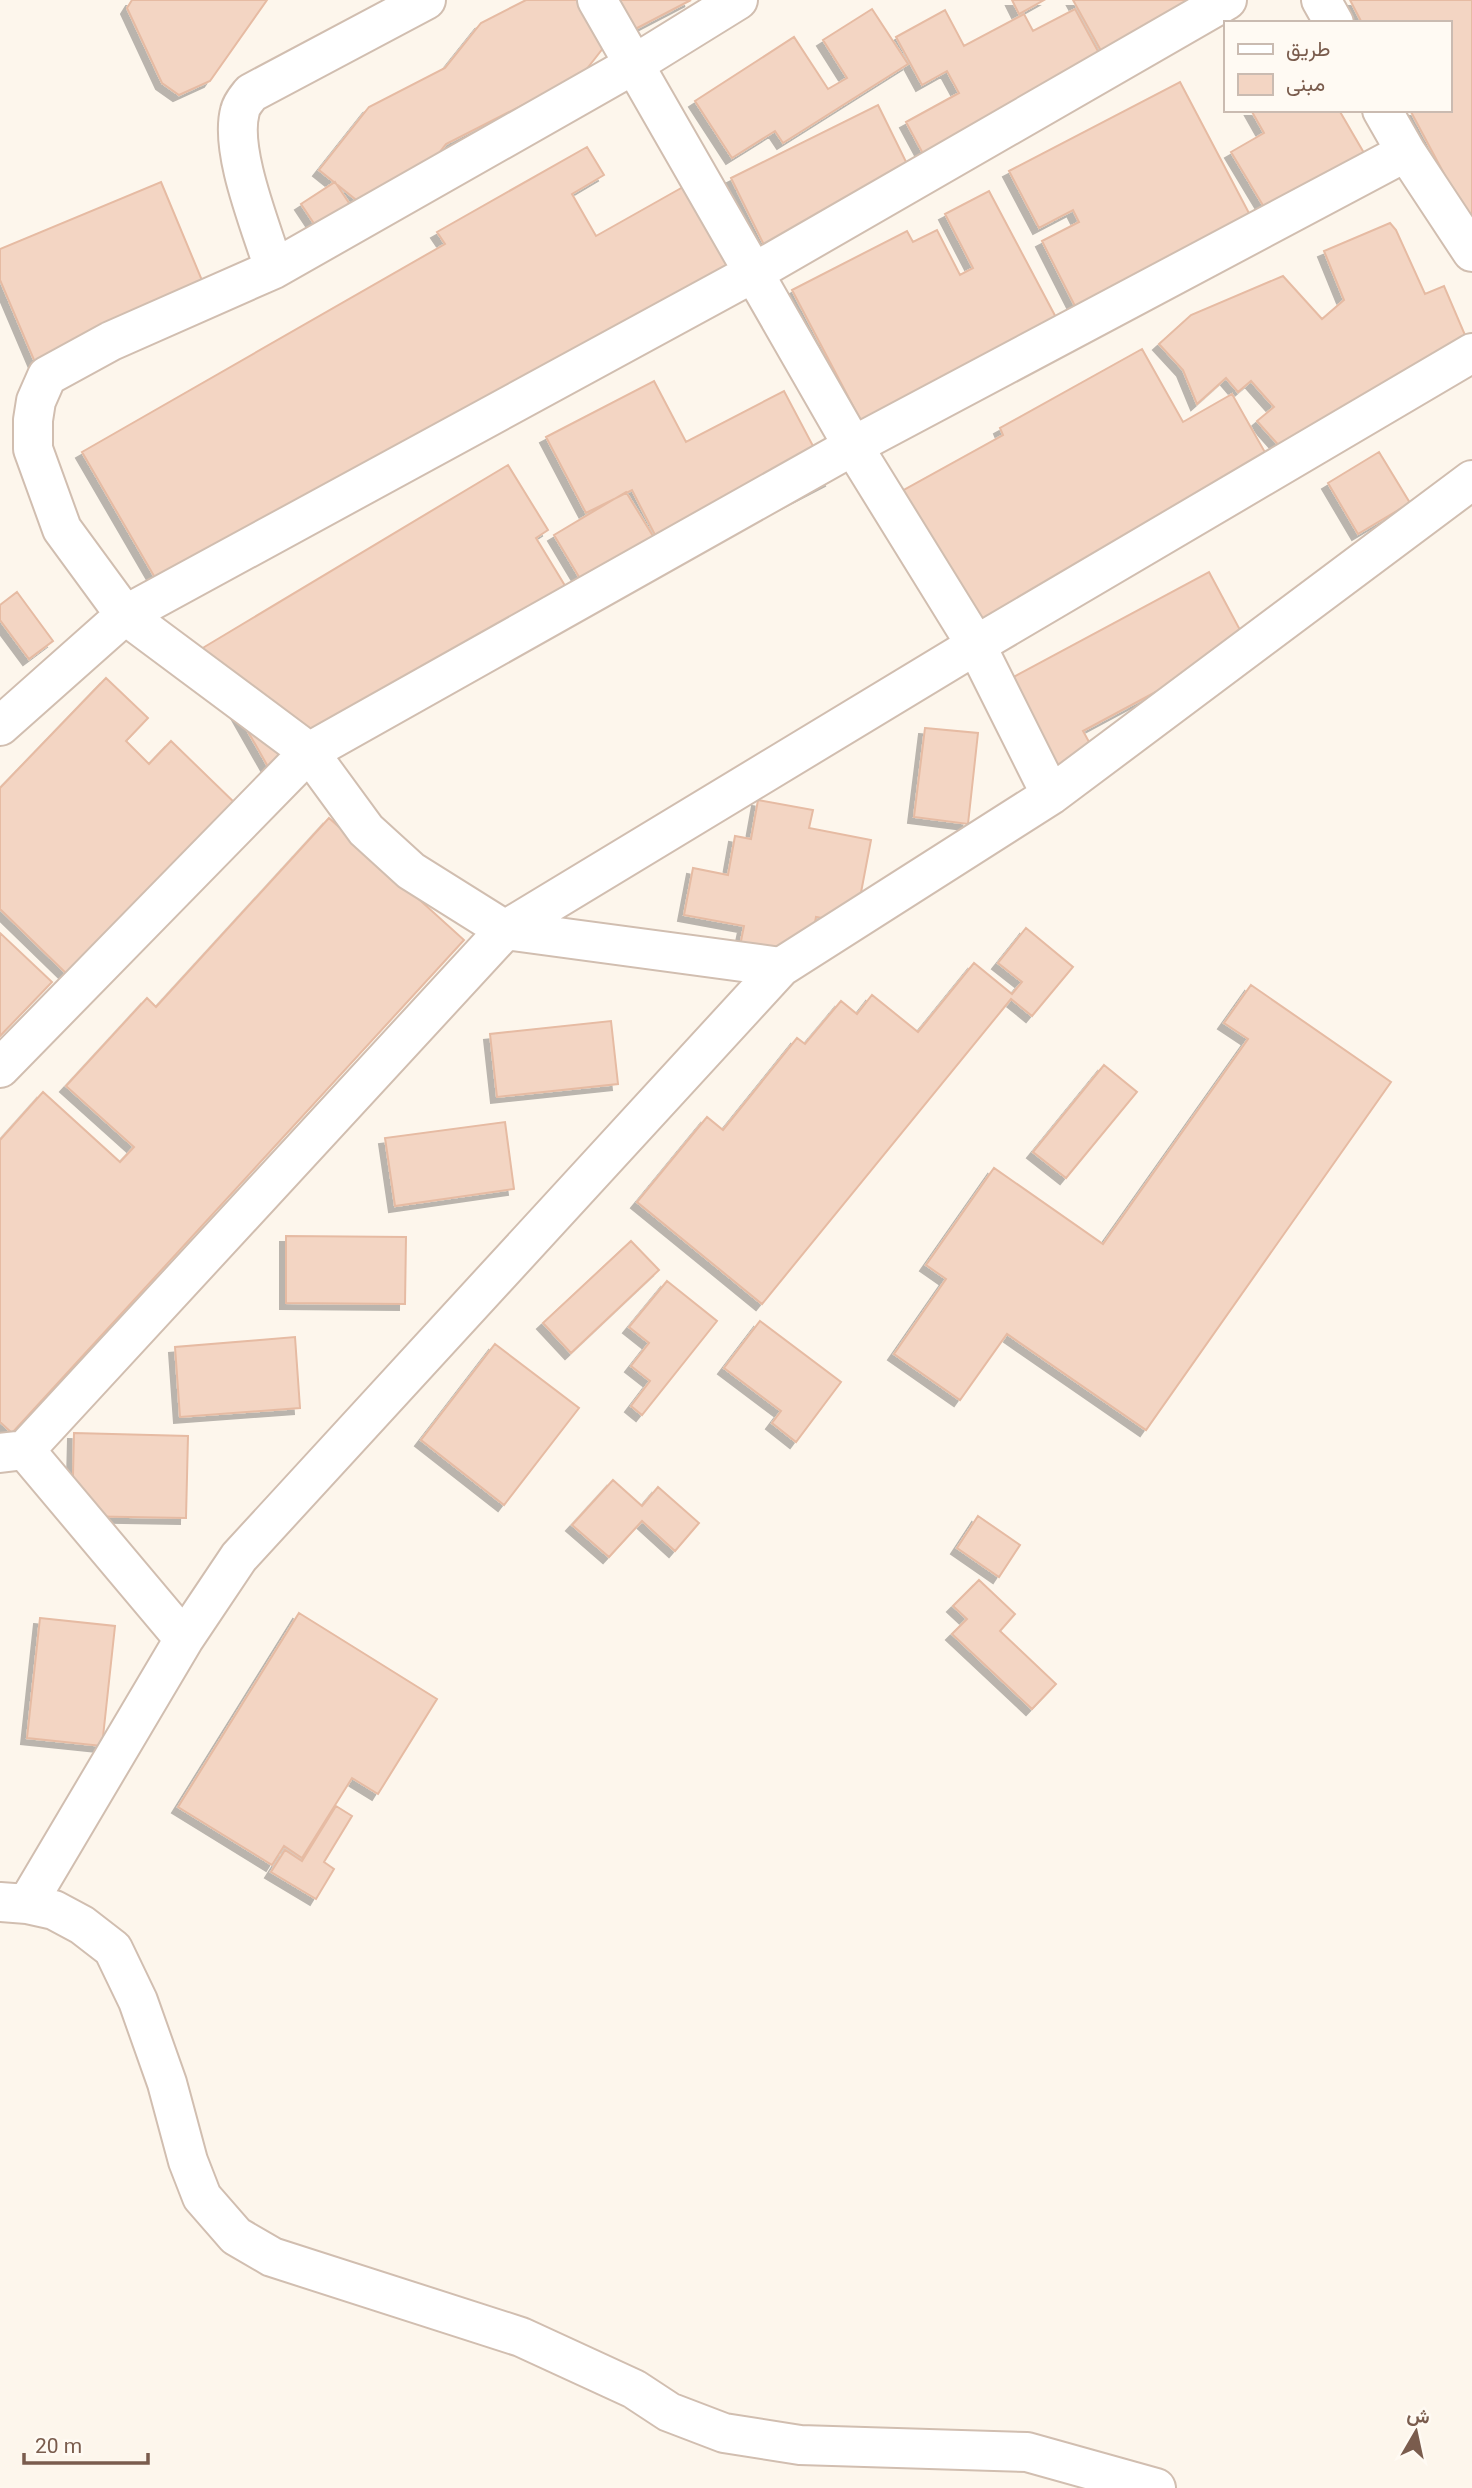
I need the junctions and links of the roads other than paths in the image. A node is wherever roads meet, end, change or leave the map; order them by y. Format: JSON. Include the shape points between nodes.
{"nodes":[{"id":1,"x":426,"y":0,"type":"edge"},
{"id":2,"x":597,"y":0,"type":"edge"},
{"id":3,"x":738,"y":0,"type":"edge"},
{"id":4,"x":1227,"y":0,"type":"edge"},
{"id":5,"x":1321,"y":0,"type":"edge"},
{"id":6,"x":1333,"y":21,"type":"edge"},
{"id":7,"x":632,"y":65,"type":"junction"},
{"id":8,"x":1383,"y":112,"type":"edge"},
{"id":9,"x":1406,"y":152,"type":"junction"},
{"id":10,"x":1460,"y":209,"type":"edge"},
{"id":11,"x":1472,"y":252,"type":"edge"},
{"id":12,"x":274,"y":269,"type":"junction"},
{"id":13,"x":753,"y":273,"type":"junction"},
{"id":14,"x":1472,"y":354,"type":"edge"},
{"id":15,"x":853,"y":446,"type":"junction"},
{"id":16,"x":1463,"y":494,"type":"edge"},
{"id":17,"x":125,"y":615,"type":"junction"},
{"id":18,"x":976,"y":645,"type":"junction"},
{"id":19,"x":0,"y":726,"type":"edge"},
{"id":20,"x":309,"y":752,"type":"junction"},
{"id":21,"x":1051,"y":794,"type":"junction"},
{"id":22,"x":505,"y":930,"type":"junction"},
{"id":23,"x":781,"y":967,"type":"junction"},
{"id":24,"x":0,"y":1068,"type":"edge"},
{"id":25,"x":13,"y":1452,"type":"edge"},
{"id":26,"x":184,"y":1639,"type":"junction"},
{"id":27,"x":14,"y":1903,"type":"edge"},
{"id":28,"x":1156,"y":2488,"type":"edge"}],
"edges":[{"from":1,"to":12,"type":"street","via":[[251,93],[240,109],[241,163]]},
{"from":2,"to":7,"type":"street"},
{"from":3,"to":7,"type":"street"},
{"from":4,"to":13,"type":"street"},
{"from":5,"to":6,"type":"street"},
{"from":7,"to":12,"type":"street"},
{"from":7,"to":13,"type":"street"},
{"from":8,"to":9,"type":"street"},
{"from":9,"to":10,"type":"street"},
{"from":9,"to":15,"type":"street"},
{"from":10,"to":11,"type":"street"},
{"from":12,"to":17,"type":"street","via":[[111,341],[47,376],[36,401],[33,449],[62,529]]},
{"from":13,"to":15,"type":"street"},
{"from":13,"to":17,"type":"street"},
{"from":14,"to":18,"type":"street"},
{"from":15,"to":18,"type":"street"},
{"from":15,"to":20,"type":"street"},
{"from":16,"to":21,"type":"street"},
{"from":17,"to":19,"type":"street"},
{"from":17,"to":20,"type":"street"},
{"from":18,"to":21,"type":"street"},
{"from":18,"to":22,"type":"street"},
{"from":20,"to":22,"type":"street","via":[[366,830],[411,872]]},
{"from":20,"to":24,"type":"street"},
{"from":21,"to":23,"type":"street"},
{"from":22,"to":23,"type":"street"},
{"from":22,"to":25,"type":"street"},
{"from":23,"to":26,"type":"street","via":[[239,1557]]},
{"from":25,"to":26,"type":"street"},
{"from":26,"to":27,"type":"street"},
{"from":27,"to":28,"type":"street","via":[[54,1910],[113,1949],[138,2001],[202,2197],[236,2236],[272,2257],[521,2337],[634,2389],[668,2412],[724,2433],[800,2445],[1027,2452]]}]}
